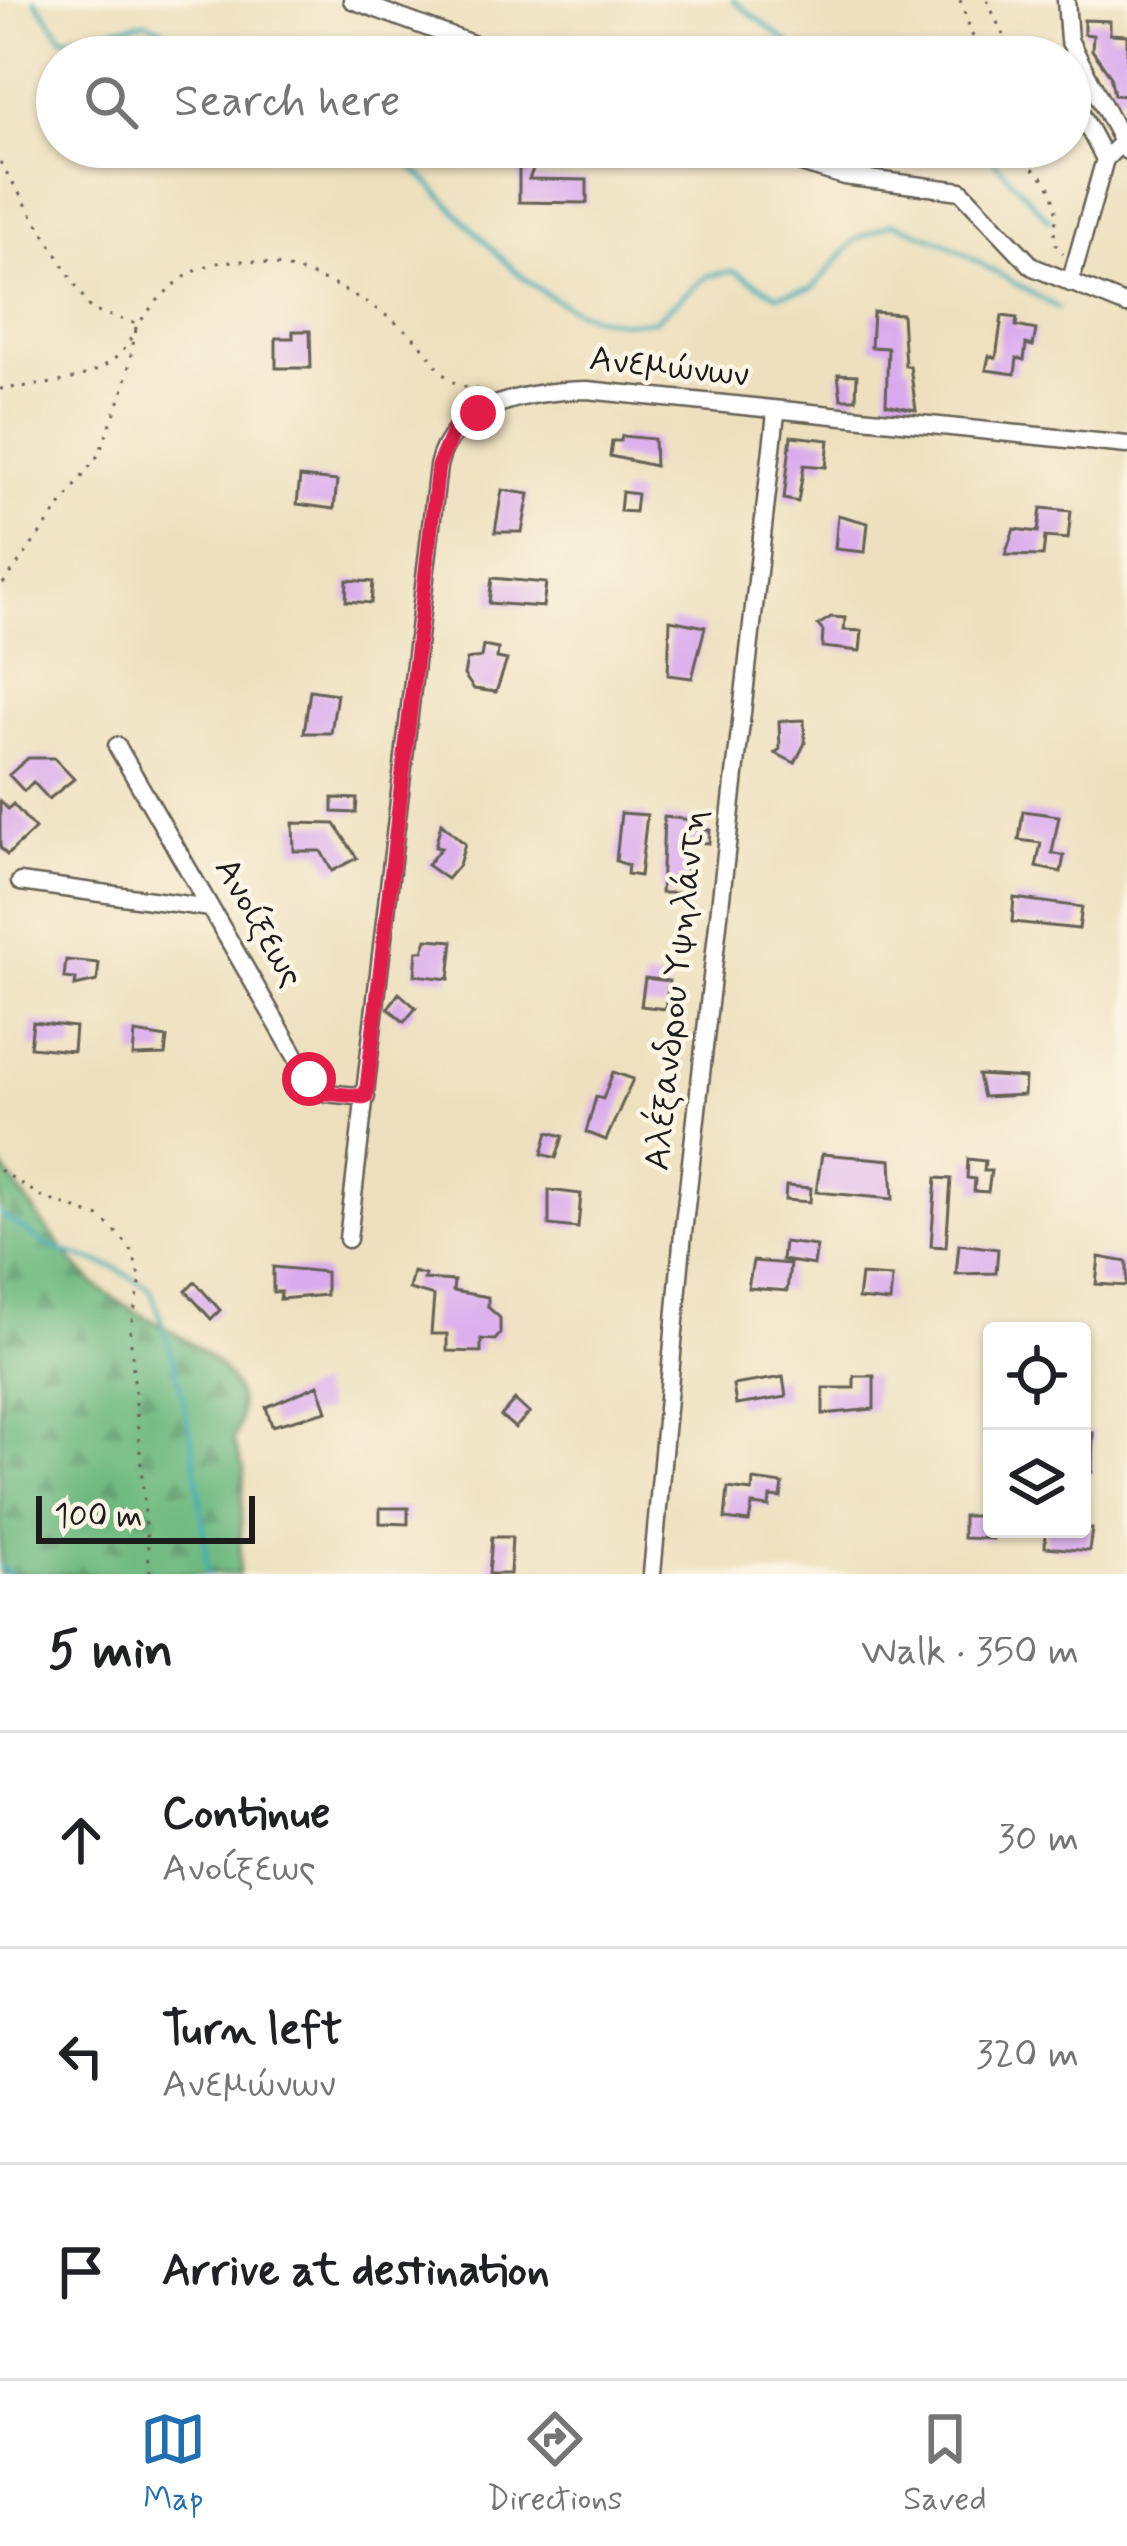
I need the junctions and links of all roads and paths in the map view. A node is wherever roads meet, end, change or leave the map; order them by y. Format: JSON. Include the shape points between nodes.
{"nodes":[{"id":1,"x":352,"y":0,"type":"edge"},
{"id":2,"x":960,"y":0,"type":"edge"},
{"id":3,"x":987,"y":0,"type":"edge"},
{"id":4,"x":1066,"y":0,"type":"edge"},
{"id":5,"x":1003,"y":34,"type":"dead end"},
{"id":6,"x":451,"y":36,"type":"edge"},
{"id":7,"x":973,"y":36,"type":"edge"},
{"id":8,"x":1068,"y":36,"type":"edge"},
{"id":9,"x":1091,"y":82,"type":"edge"},
{"id":10,"x":1091,"y":133,"type":"edge"},
{"id":11,"x":1125,"y":147,"type":"edge"},
{"id":12,"x":1105,"y":159,"type":"junction"},
{"id":13,"x":0,"y":162,"type":"edge"},
{"id":14,"x":818,"y":168,"type":"edge"},
{"id":15,"x":1034,"y":168,"type":"edge"},
{"id":16,"x":1071,"y":274,"type":"junction"},
{"id":17,"x":1127,"y":305,"type":"edge"},
{"id":18,"x":137,"y":324,"type":"junction"},
{"id":19,"x":0,"y":388,"type":"edge"},
{"id":20,"x":491,"y":390,"type":"dead end"},
{"id":21,"x":776,"y":413,"type":"junction"},
{"id":22,"x":1127,"y":445,"type":"edge"},
{"id":23,"x":0,"y":589,"type":"edge"},
{"id":24,"x":117,"y":746,"type":"dead end"},
{"id":25,"x":20,"y":882,"type":"dead end"},
{"id":26,"x":210,"y":908,"type":"junction"},
{"id":27,"x":366,"y":1097,"type":"junction"},
{"id":28,"x":0,"y":1170,"type":"edge"},
{"id":29,"x":348,"y":1239,"type":"dead end"},
{"id":30,"x":150,"y":1574,"type":"edge"},
{"id":31,"x":652,"y":1574,"type":"edge"}],
"edges":[{"from":1,"to":6,"type":"street"},
{"from":2,"to":7,"type":"path"},
{"from":3,"to":5,"type":"path"},
{"from":4,"to":8,"type":"street"},
{"from":9,"to":11,"type":"street"},
{"from":10,"to":12,"type":"street"},
{"from":11,"to":12,"type":"street"},
{"from":12,"to":16,"type":"street"},
{"from":13,"to":18,"type":"path","via":[[91,310]]},
{"from":14,"to":16,"type":"street","via":[[961,191],[1021,258]]},
{"from":15,"to":16,"type":"path","via":[[1060,208],[1053,241]]},
{"from":16,"to":17,"type":"street"},
{"from":18,"to":19,"type":"path","via":[[122,352],[77,380]]},
{"from":18,"to":20,"type":"path","via":[[165,292],[210,262],[276,262],[373,307],[460,389]]},
{"from":18,"to":23,"type":"path","via":[[99,454]]},
{"from":21,"to":22,"type":"street","name":"Ανεμώνων"},
{"from":21,"to":27,"type":"street","name":"Ανεμώνων","via":[[576,390],[490,408],[450,434],[438,466]]},
{"from":21,"to":31,"type":"street","name":"Αλέξανδρου Υψηλάντη"},
{"from":24,"to":26,"type":"street","name":"Ανοίξεως"},
{"from":25,"to":26,"type":"street"},
{"from":26,"to":27,"type":"street","name":"Ανοίξεως","via":[[313,1084]]},
{"from":27,"to":29,"type":"street","name":"Ανεμώνων"},
{"from":28,"to":30,"type":"path","via":[[42,1197],[102,1218],[130,1247],[142,1279],[130,1331]]}]}
